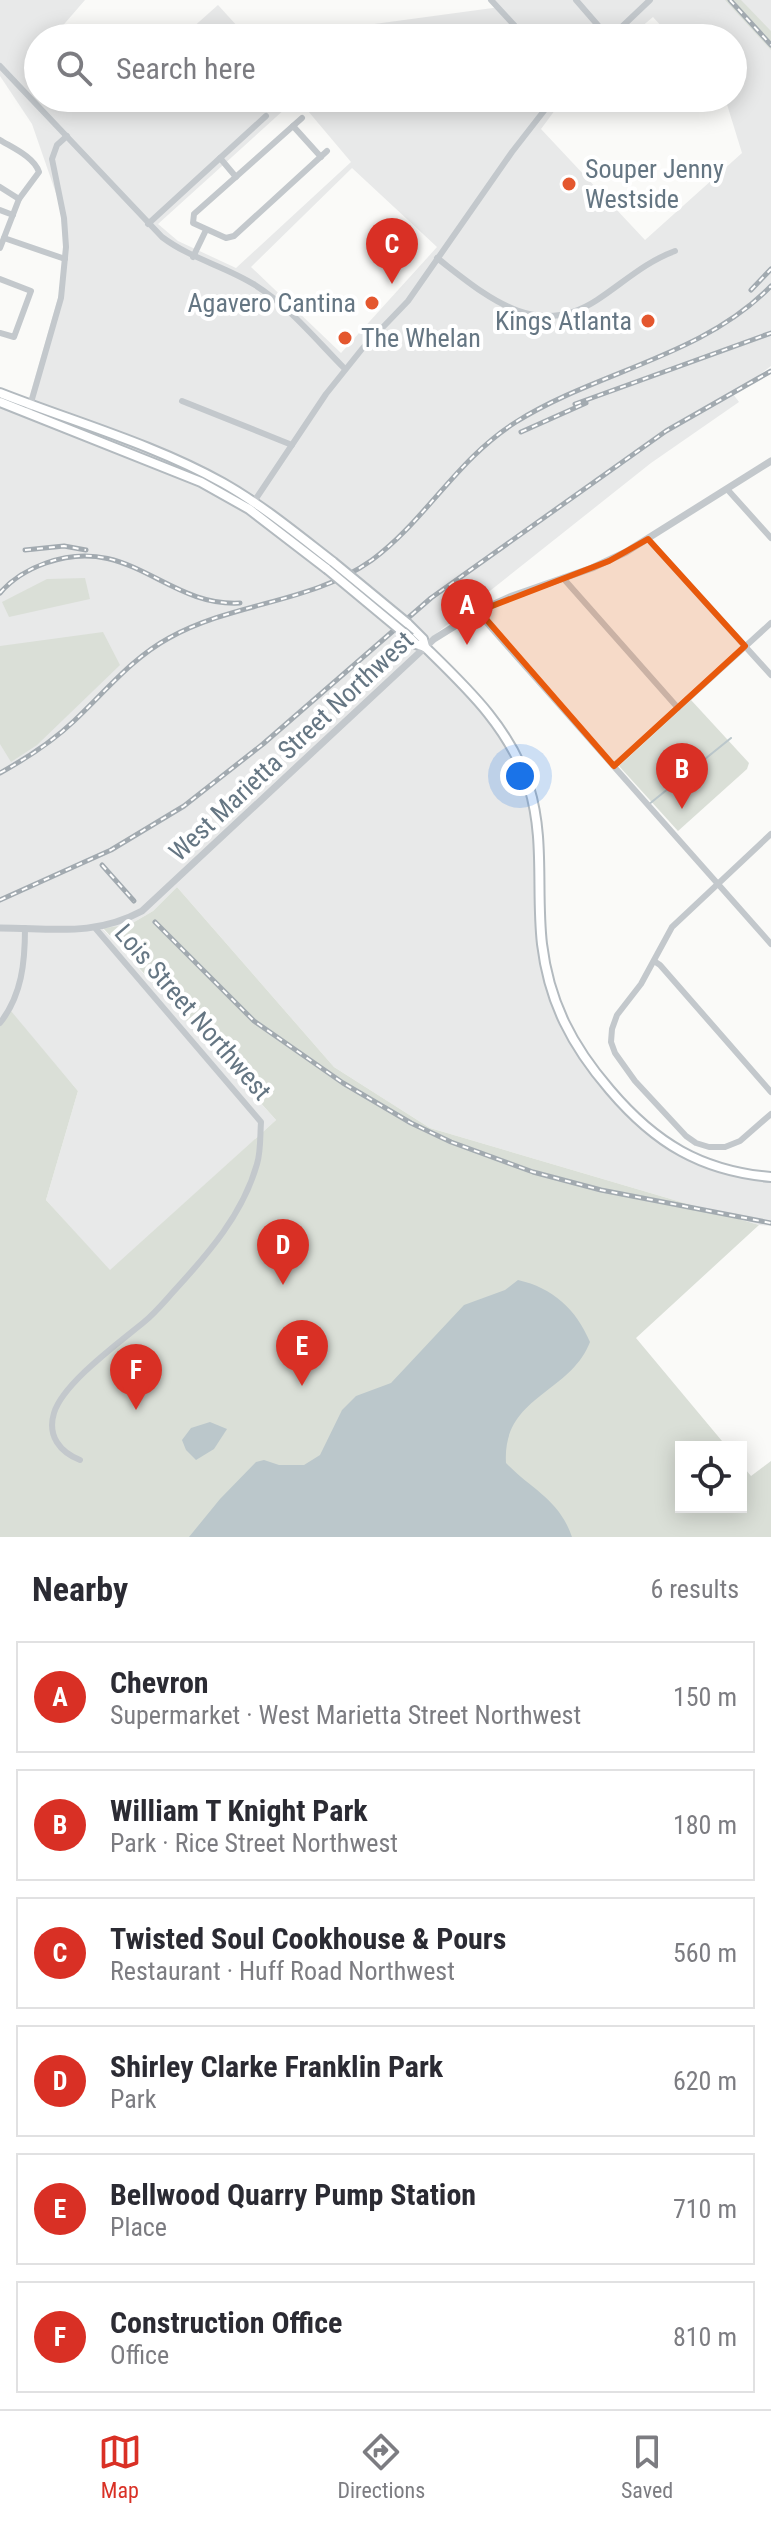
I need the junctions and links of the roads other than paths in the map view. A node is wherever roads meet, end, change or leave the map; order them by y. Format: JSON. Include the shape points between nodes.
{"nodes":[{"id":1,"x":491,"y":0,"type":"edge"},
{"id":2,"x":576,"y":0,"type":"edge"},
{"id":3,"x":650,"y":0,"type":"edge"},
{"id":4,"x":513,"y":24,"type":"edge"},
{"id":5,"x":597,"y":24,"type":"edge"},
{"id":6,"x":625,"y":24,"type":"edge"},
{"id":7,"x":0,"y":66,"type":"edge"},
{"id":8,"x":24,"y":91,"type":"edge"},
{"id":9,"x":44,"y":112,"type":"edge"},
{"id":10,"x":543,"y":112,"type":"edge"},
{"id":11,"x":266,"y":116,"type":"dead end"},
{"id":12,"x":302,"y":118,"type":"dead end"},
{"id":13,"x":293,"y":126,"type":"junction"},
{"id":14,"x":67,"y":136,"type":"junction"},
{"id":15,"x":0,"y":140,"type":"edge"},
{"id":16,"x":327,"y":151,"type":"dead end"},
{"id":17,"x":321,"y":157,"type":"junction"},
{"id":18,"x":220,"y":158,"type":"junction"},
{"id":19,"x":236,"y":177,"type":"junction"},
{"id":20,"x":0,"y":187,"type":"edge"},
{"id":21,"x":19,"y":199,"type":"junction"},
{"id":22,"x":0,"y":210,"type":"edge"},
{"id":23,"x":13,"y":215,"type":"junction"},
{"id":24,"x":148,"y":224,"type":"junction"},
{"id":25,"x":206,"y":230,"type":"junction"},
{"id":26,"x":4,"y":238,"type":"junction"},
{"id":27,"x":0,"y":248,"type":"edge"},
{"id":28,"x":675,"y":251,"type":"dead end"},
{"id":29,"x":193,"y":257,"type":"junction"},
{"id":30,"x":437,"y":258,"type":"junction"},
{"id":31,"x":65,"y":259,"type":"junction"},
{"id":32,"x":0,"y":279,"type":"edge"},
{"id":33,"x":0,"y":333,"type":"edge"},
{"id":34,"x":345,"y":369,"type":"junction"},
{"id":35,"x":0,"y":393,"type":"edge"},
{"id":36,"x":182,"y":401,"type":"dead end"},
{"id":37,"x":0,"y":402,"type":"edge"},
{"id":38,"x":29,"y":409,"type":"junction"},
{"id":39,"x":292,"y":445,"type":"junction"},
{"id":40,"x":771,"y":461,"type":"edge"},
{"id":41,"x":727,"y":489,"type":"junction"},
{"id":42,"x":251,"y":506,"type":"junction"},
{"id":43,"x":771,"y":538,"type":"edge"},
{"id":44,"x":648,"y":539,"type":"junction"},
{"id":45,"x":563,"y":578,"type":"junction"},
{"id":46,"x":479,"y":611,"type":"junction"},
{"id":47,"x":771,"y":623,"type":"edge"},
{"id":48,"x":745,"y":646,"type":"junction"},
{"id":49,"x":425,"y":647,"type":"junction"},
{"id":50,"x":771,"y":675,"type":"edge"},
{"id":51,"x":678,"y":708,"type":"junction"},
{"id":52,"x":614,"y":766,"type":"junction"},
{"id":53,"x":771,"y":834,"type":"edge"},
{"id":54,"x":717,"y":883,"type":"junction"},
{"id":55,"x":0,"y":928,"type":"edge"},
{"id":56,"x":25,"y":928,"type":"junction"},
{"id":57,"x":96,"y":929,"type":"junction"},
{"id":58,"x":771,"y":944,"type":"edge"},
{"id":59,"x":654,"y":961,"type":"junction"},
{"id":60,"x":0,"y":1023,"type":"edge"},
{"id":61,"x":771,"y":1092,"type":"edge"},
{"id":62,"x":771,"y":1114,"type":"edge"},
{"id":63,"x":771,"y":1177,"type":"edge"},
{"id":64,"x":80,"y":1460,"type":"dead end"}],
"edges":[{"from":1,"to":4,"type":"street"},
{"from":2,"to":5,"type":"street"},
{"from":3,"to":6,"type":"street"},
{"from":7,"to":8,"type":"street"},
{"from":9,"to":14,"type":"street"},
{"from":10,"to":30,"type":"street"},
{"from":11,"to":18,"type":"street"},
{"from":12,"to":13,"type":"street"},
{"from":13,"to":17,"type":"street"},
{"from":13,"to":19,"type":"street"},
{"from":14,"to":24,"type":"street"},
{"from":14,"to":31,"type":"street","via":[[57,145],[52,164],[64,218]]},
{"from":15,"to":21,"type":"street","via":[[38,167]]},
{"from":16,"to":17,"type":"street"},
{"from":17,"to":25,"type":"street","via":[[234,236]]},
{"from":18,"to":19,"type":"street"},
{"from":18,"to":24,"type":"street"},
{"from":19,"to":25,"type":"street","via":[[194,214],[193,223]]},
{"from":20,"to":21,"type":"street"},
{"from":21,"to":23,"type":"street"},
{"from":22,"to":23,"type":"street"},
{"from":23,"to":26,"type":"street"},
{"from":24,"to":29,"type":"street"},
{"from":25,"to":29,"type":"street"},
{"from":26,"to":27,"type":"street"},
{"from":26,"to":31,"type":"street"},
{"from":28,"to":30,"type":"street","via":[[649,262],[587,306],[552,316],[506,307]]},
{"from":29,"to":34,"type":"street","via":[[265,292]]},
{"from":30,"to":34,"type":"street","via":[[401,310]]},
{"from":31,"to":38,"type":"street","via":[[58,310]]},
{"from":32,"to":33,"type":"street","via":[[31,291],[14,337]]},
{"from":34,"to":39,"type":"street"},
{"from":35,"to":38,"type":"main road"},
{"from":36,"to":39,"type":"street"},
{"from":37,"to":38,"type":"main road"},
{"from":38,"to":42,"type":"main road","via":[[168,457],[225,484]]},
{"from":39,"to":42,"type":"street"},
{"from":40,"to":41,"type":"street","name":"West Marietta Street Northwest"},
{"from":41,"to":43,"type":"street"},
{"from":41,"to":44,"type":"street","name":"West Marietta Street Northwest"},
{"from":42,"to":49,"type":"main road","bridge":true},
{"from":44,"to":45,"type":"street","name":"West Marietta Street Northwest"},
{"from":44,"to":48,"type":"street"},
{"from":45,"to":46,"type":"street","name":"West Marietta Street Northwest"},
{"from":45,"to":51,"type":"street"},
{"from":46,"to":49,"type":"street","name":"West Marietta Street Northwest"},
{"from":46,"to":52,"type":"street"},
{"from":47,"to":48,"type":"street"},
{"from":48,"to":50,"type":"street"},
{"from":48,"to":51,"type":"street"},
{"from":49,"to":57,"type":"street","name":"West Marietta Street Northwest","via":[[152,904]]},
{"from":49,"to":63,"type":"main road","via":[[486,708],[517,755],[537,823],[547,977],[558,1011],[586,1063],[664,1142],[718,1168]]},
{"from":51,"to":52,"type":"street"},
{"from":52,"to":54,"type":"street"},
{"from":53,"to":54,"type":"street"},
{"from":54,"to":58,"type":"street"},
{"from":54,"to":59,"type":"street","via":[[672,927]]},
{"from":55,"to":56,"type":"street","name":"West Marietta Street Northwest"},
{"from":56,"to":57,"type":"street","name":"West Marietta Street Northwest"},
{"from":56,"to":60,"type":"street","via":[[20,985]]},
{"from":57,"to":64,"type":"street","name":"Lois Street Northwest","via":[[261,1122],[258,1162],[241,1206],[201,1262],[148,1319],[91,1364],[54,1410],[51,1427],[58,1447]]},
{"from":59,"to":61,"type":"street"},
{"from":59,"to":62,"type":"street","via":[[612,1029],[615,1053],[624,1068],[686,1136],[709,1147],[740,1141]]}]}
